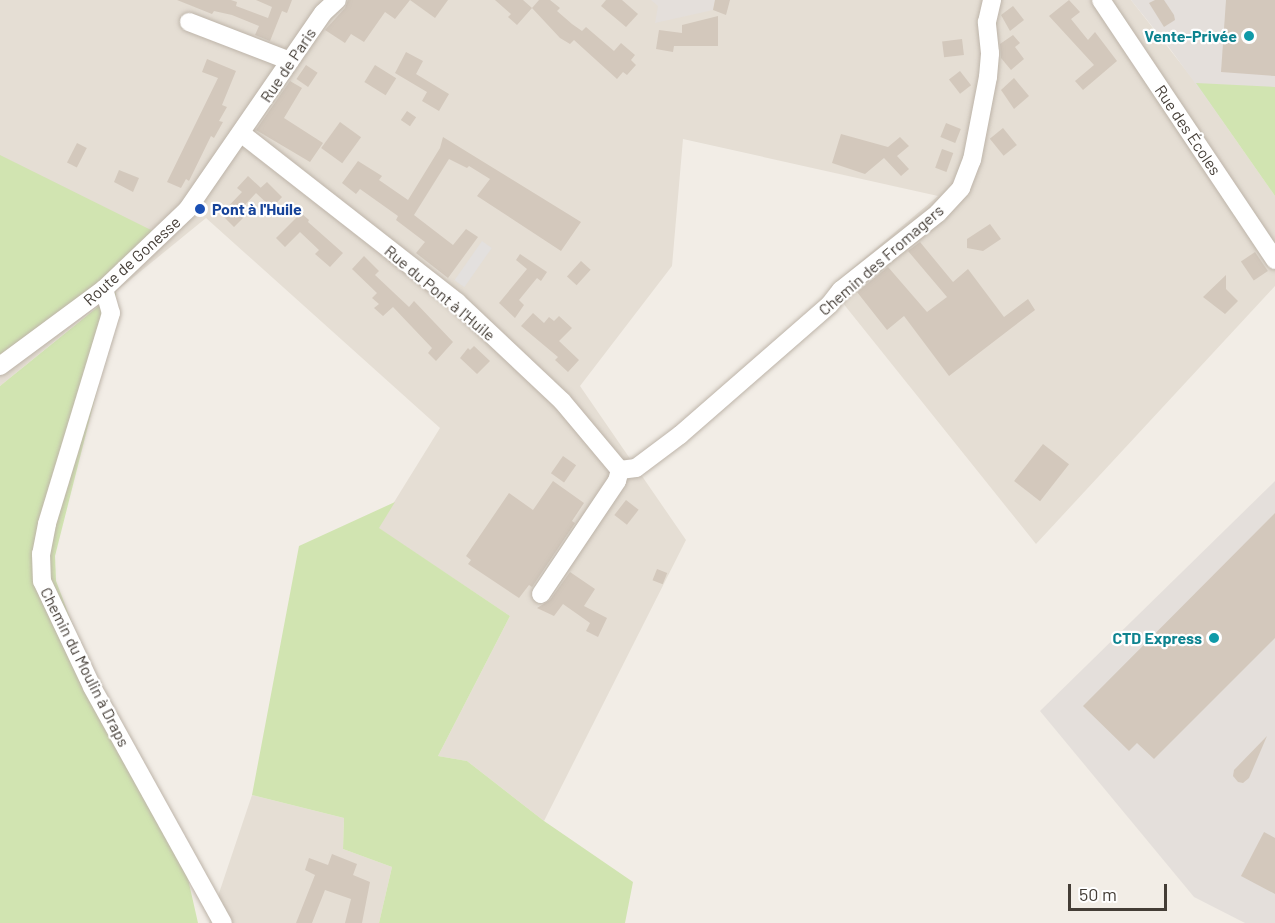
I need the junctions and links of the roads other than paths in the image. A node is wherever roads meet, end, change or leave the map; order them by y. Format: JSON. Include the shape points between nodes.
{"nodes":[{"id":1,"x":337,"y":0,"type":"edge"},
{"id":2,"x":992,"y":0,"type":"edge"},
{"id":3,"x":1101,"y":0,"type":"edge"},
{"id":4,"x":189,"y":22,"type":"dead end"},
{"id":5,"x":290,"y":61,"type":"junction"},
{"id":6,"x":242,"y":134,"type":"junction"},
{"id":7,"x":1275,"y":260,"type":"edge"},
{"id":8,"x":104,"y":289,"type":"junction"},
{"id":9,"x":0,"y":366,"type":"edge"},
{"id":10,"x":620,"y":470,"type":"junction"},
{"id":11,"x":541,"y":594,"type":"dead end"},
{"id":12,"x":223,"y":923,"type":"edge"}],
"edges":[{"from":1,"to":5,"type":"street","name":"Rue de Paris","via":[[323,13]]},
{"from":2,"to":10,"type":"street","name":"Chemin des Fromagers","via":[[987,22],[988,77],[972,160],[961,188],[938,213],[841,290],[830,304],[680,435],[636,468]]},
{"from":3,"to":7,"type":"street","name":"Rue des Écoles"},
{"from":4,"to":5,"type":"street"},
{"from":5,"to":6,"type":"street","name":"Rue de Paris"},
{"from":6,"to":8,"type":"street","name":"Route de Gonesse","via":[[187,210]]},
{"from":6,"to":10,"type":"street","name":"Rue du Pont à l'Huile","via":[[456,302],[562,401]]},
{"from":8,"to":9,"type":"street","name":"Route de Gonesse"},
{"from":8,"to":12,"type":"street","name":"Chemin du Moulin à Draps","via":[[111,313],[47,524],[41,554],[42,581],[92,687]]},
{"from":10,"to":11,"type":"street","via":[[617,481]]}]}
